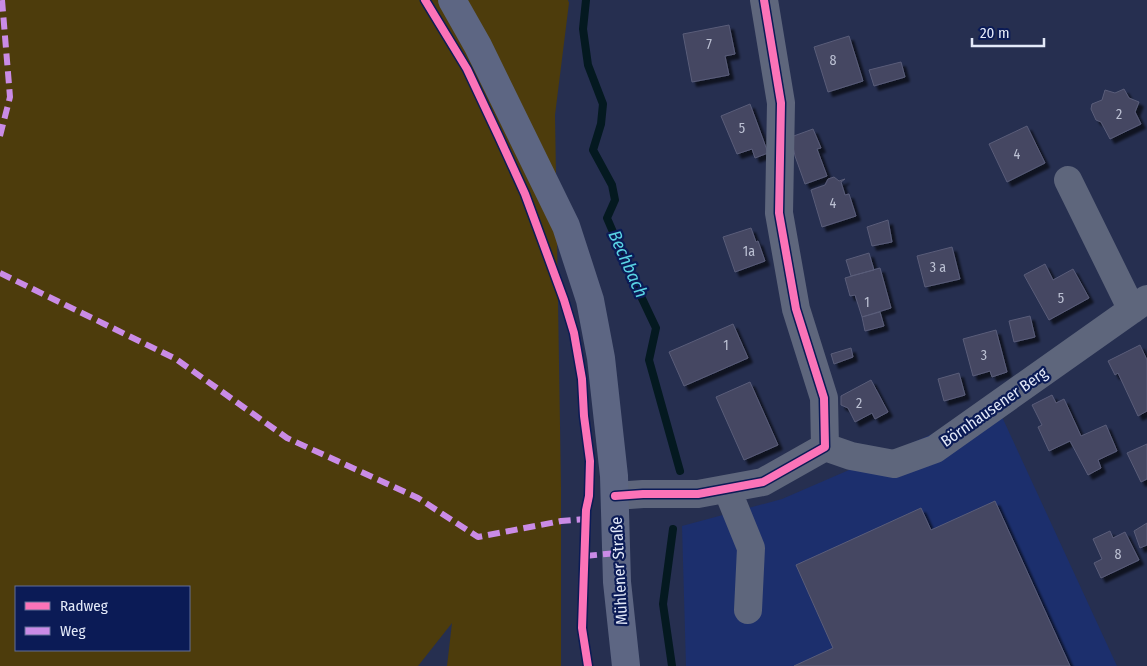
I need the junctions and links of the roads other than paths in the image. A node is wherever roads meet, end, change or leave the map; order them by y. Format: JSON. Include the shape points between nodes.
{"nodes":[{"id":1,"x":452,"y":0,"type":"edge"},
{"id":2,"x":764,"y":0,"type":"edge"},
{"id":3,"x":1068,"y":180,"type":"dead end"},
{"id":4,"x":1140,"y":305,"type":"edge"},
{"id":5,"x":825,"y":447,"type":"junction"},
{"id":6,"x":615,"y":486,"type":"junction"},
{"id":7,"x":727,"y":489,"type":"junction"},
{"id":8,"x":748,"y":610,"type":"dead end"},
{"id":9,"x":626,"y":666,"type":"edge"}],
"edges":[{"from":1,"to":6,"type":"main road","name":"Mühlener Straße","via":[[566,226],[590,300],[601,358]]},
{"from":2,"to":5,"type":"street","via":[[781,103],[780,213],[796,309],[824,398]]},
{"from":3,"to":4,"type":"street"},
{"from":4,"to":5,"type":"street","name":"Börnhausener Berg","via":[[935,449],[894,464],[851,456]]},
{"from":5,"to":7,"type":"street","via":[[764,482]]},
{"from":6,"to":7,"type":"street","via":[[643,494],[698,494]]},
{"from":6,"to":9,"type":"main road","name":"Mühlener Straße","via":[[617,582]]},
{"from":7,"to":8,"type":"street","via":[[751,548]]}]}
